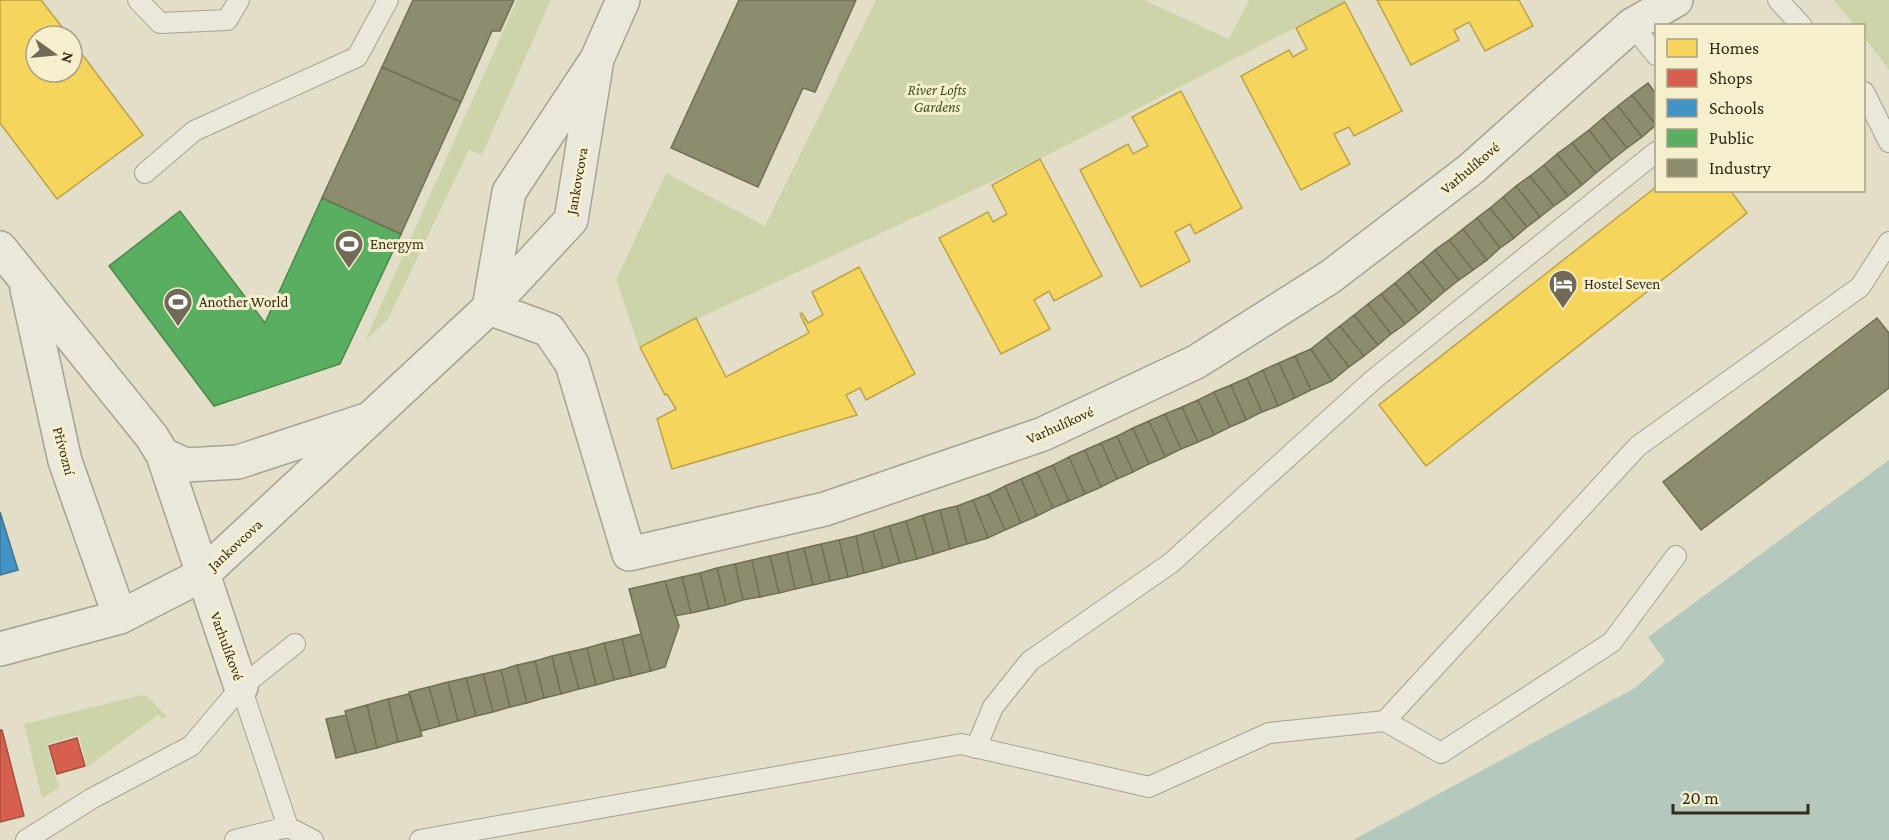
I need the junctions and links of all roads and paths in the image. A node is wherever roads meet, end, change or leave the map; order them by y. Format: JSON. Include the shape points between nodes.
{"nodes":[{"id":1,"x":138,"y":0,"type":"edge"},
{"id":2,"x":239,"y":0,"type":"edge"},
{"id":3,"x":388,"y":0,"type":"edge"},
{"id":4,"x":623,"y":0,"type":"edge"},
{"id":5,"x":1778,"y":0,"type":"edge"},
{"id":6,"x":1650,"y":9,"type":"edge"},
{"id":7,"x":1800,"y":24,"type":"edge"},
{"id":8,"x":1655,"y":48,"type":"edge"},
{"id":9,"x":597,"y":59,"type":"junction"},
{"id":10,"x":1865,"y":96,"type":"edge"},
{"id":11,"x":1889,"y":142,"type":"edge"},
{"id":12,"x":1655,"y":153,"type":"edge"},
{"id":13,"x":145,"y":172,"type":"dead end"},
{"id":14,"x":1889,"y":242,"type":"edge"},
{"id":15,"x":0,"y":248,"type":"edge"},
{"id":16,"x":26,"y":281,"type":"junction"},
{"id":17,"x":489,"y":308,"type":"junction"},
{"id":18,"x":373,"y":417,"type":"junction"},
{"id":19,"x":163,"y":455,"type":"junction"},
{"id":20,"x":1676,"y":556,"type":"dead end"},
{"id":21,"x":202,"y":575,"type":"junction"},
{"id":22,"x":120,"y":616,"type":"junction"},
{"id":23,"x":295,"y":644,"type":"dead end"},
{"id":24,"x":0,"y":649,"type":"edge"},
{"id":25,"x":242,"y":687,"type":"junction"},
{"id":26,"x":1385,"y":721,"type":"junction"},
{"id":27,"x":976,"y":748,"type":"junction"},
{"id":28,"x":288,"y":826,"type":"junction"},
{"id":29,"x":26,"y":840,"type":"edge"},
{"id":30,"x":235,"y":840,"type":"edge"},
{"id":31,"x":313,"y":840,"type":"edge"},
{"id":32,"x":420,"y":840,"type":"edge"}],
"edges":[{"from":1,"to":2,"type":"lane","via":[[160,23],[227,20]]},
{"from":3,"to":13,"type":"lane","via":[[357,57],[194,131]]},
{"from":4,"to":9,"type":"street","name":"Jankovcova"},
{"from":5,"to":7,"type":"lane"},
{"from":6,"to":8,"type":"lane"},
{"from":6,"to":17,"type":"street","name":"Varhulíkové","via":[[1471,169],[1330,277],[1196,362],[1043,434],[825,508],[629,554],[572,364],[549,330]]},
{"from":9,"to":17,"type":"street","name":"Jankovcova","via":[[509,192]]},
{"from":9,"to":17,"type":"street","name":"Jankovcova","via":[[571,220]]},
{"from":10,"to":11,"type":"lane"},
{"from":12,"to":27,"type":"lane","via":[[1373,380],[1171,563],[1030,661],[993,707]]},
{"from":14,"to":26,"type":"lane","via":[[1860,287],[1638,446]]},
{"from":15,"to":16,"type":"street","name":"Přívozní"},
{"from":16,"to":19,"type":"street","name":"Přívozní"},
{"from":16,"to":22,"type":"street","name":"Přívozní","via":[[65,461]]},
{"from":17,"to":18,"type":"street","name":"Jankovcova"},
{"from":18,"to":19,"type":"street","name":"Jankovcova","via":[[238,462],[186,465]]},
{"from":18,"to":21,"type":"street","name":"Jankovcova"},
{"from":19,"to":21,"type":"street","name":"Přívozní"},
{"from":20,"to":26,"type":"lane","via":[[1612,642],[1441,753]]},
{"from":21,"to":22,"type":"street","name":"Jankovcova"},
{"from":21,"to":25,"type":"street","name":"Varhulíkové"},
{"from":22,"to":24,"type":"street","name":"Jankovcova"},
{"from":23,"to":25,"type":"lane","name":"Varhulíkové"},
{"from":25,"to":28,"type":"lane"},
{"from":25,"to":29,"type":"lane","via":[[190,746]]},
{"from":26,"to":27,"type":"lane","via":[[1269,733],[1149,787]]},
{"from":27,"to":32,"type":"lane","via":[[961,744]]},
{"from":28,"to":30,"type":"lane"},
{"from":28,"to":31,"type":"lane"}]}
